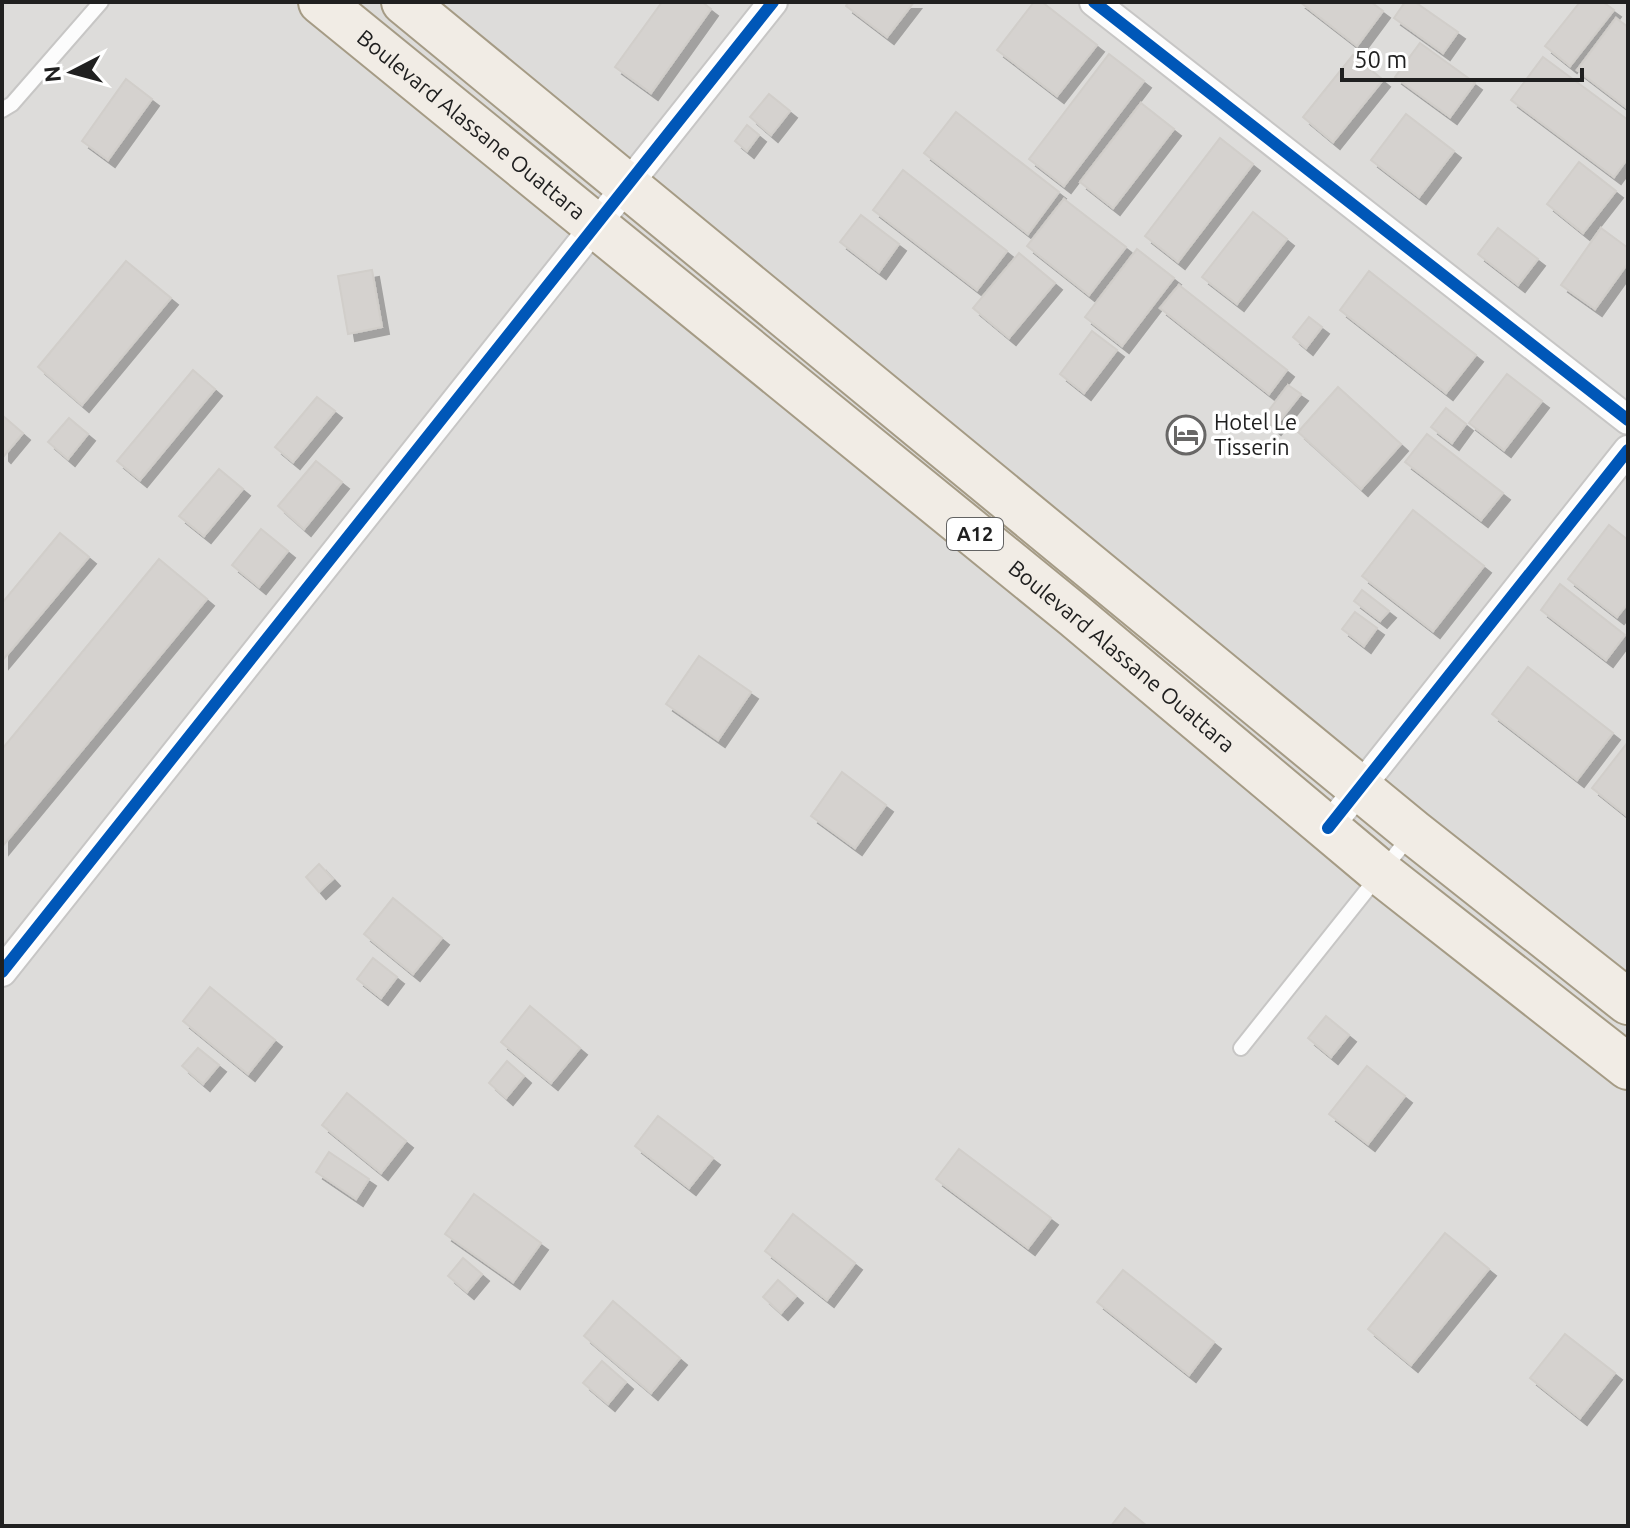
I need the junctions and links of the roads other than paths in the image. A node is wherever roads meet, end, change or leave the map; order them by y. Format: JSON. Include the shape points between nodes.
{"nodes":[{"id":1,"x":101,"y":2,"type":"edge"},
{"id":2,"x":321,"y":2,"type":"edge"},
{"id":3,"x":773,"y":2,"type":"edge"},
{"id":4,"x":1094,"y":2,"type":"edge"},
{"id":5,"x":407,"y":3,"type":"edge"},
{"id":6,"x":2,"y":110,"type":"edge"},
{"id":7,"x":629,"y":184,"type":"junction"},
{"id":8,"x":596,"y":227,"type":"junction"},
{"id":9,"x":1628,"y":420,"type":"edge"},
{"id":10,"x":1628,"y":450,"type":"edge"},
{"id":11,"x":1358,"y":787,"type":"junction"},
{"id":12,"x":1328,"y":828,"type":"junction"},
{"id":13,"x":1413,"y":832,"type":"junction"},
{"id":14,"x":1381,"y":873,"type":"junction"},
{"id":15,"x":2,"y":972,"type":"edge"},
{"id":16,"x":1628,"y":1002,"type":"edge"},
{"id":17,"x":1241,"y":1048,"type":"dead end"},
{"id":18,"x":1628,"y":1067,"type":"edge"}],
"edges":[{"from":1,"to":6,"type":"lane"},
{"from":2,"to":8,"type":"main road","name":"Boulevard Alassane Ouattara","number":"A12"},
{"from":3,"to":7,"type":"street"},
{"from":4,"to":9,"type":"street"},
{"from":5,"to":7,"type":"main road","number":"A12"},
{"from":7,"to":8,"type":"street"},
{"from":7,"to":11,"type":"main road","number":"A12"},
{"from":8,"to":12,"type":"main road","name":"Boulevard Alassane Ouattara","number":"A12"},
{"from":8,"to":15,"type":"street"},
{"from":10,"to":11,"type":"street"},
{"from":11,"to":12,"type":"street"},
{"from":11,"to":13,"type":"main road","number":"A12"},
{"from":12,"to":14,"type":"main road","name":"Boulevard Alassane Ouattara","number":"A12"},
{"from":13,"to":14,"type":"lane"},
{"from":13,"to":16,"type":"main road","number":"A12"},
{"from":14,"to":17,"type":"lane"},
{"from":14,"to":18,"type":"main road","name":"Boulevard Alassane Ouattara","number":"A12"}]}
